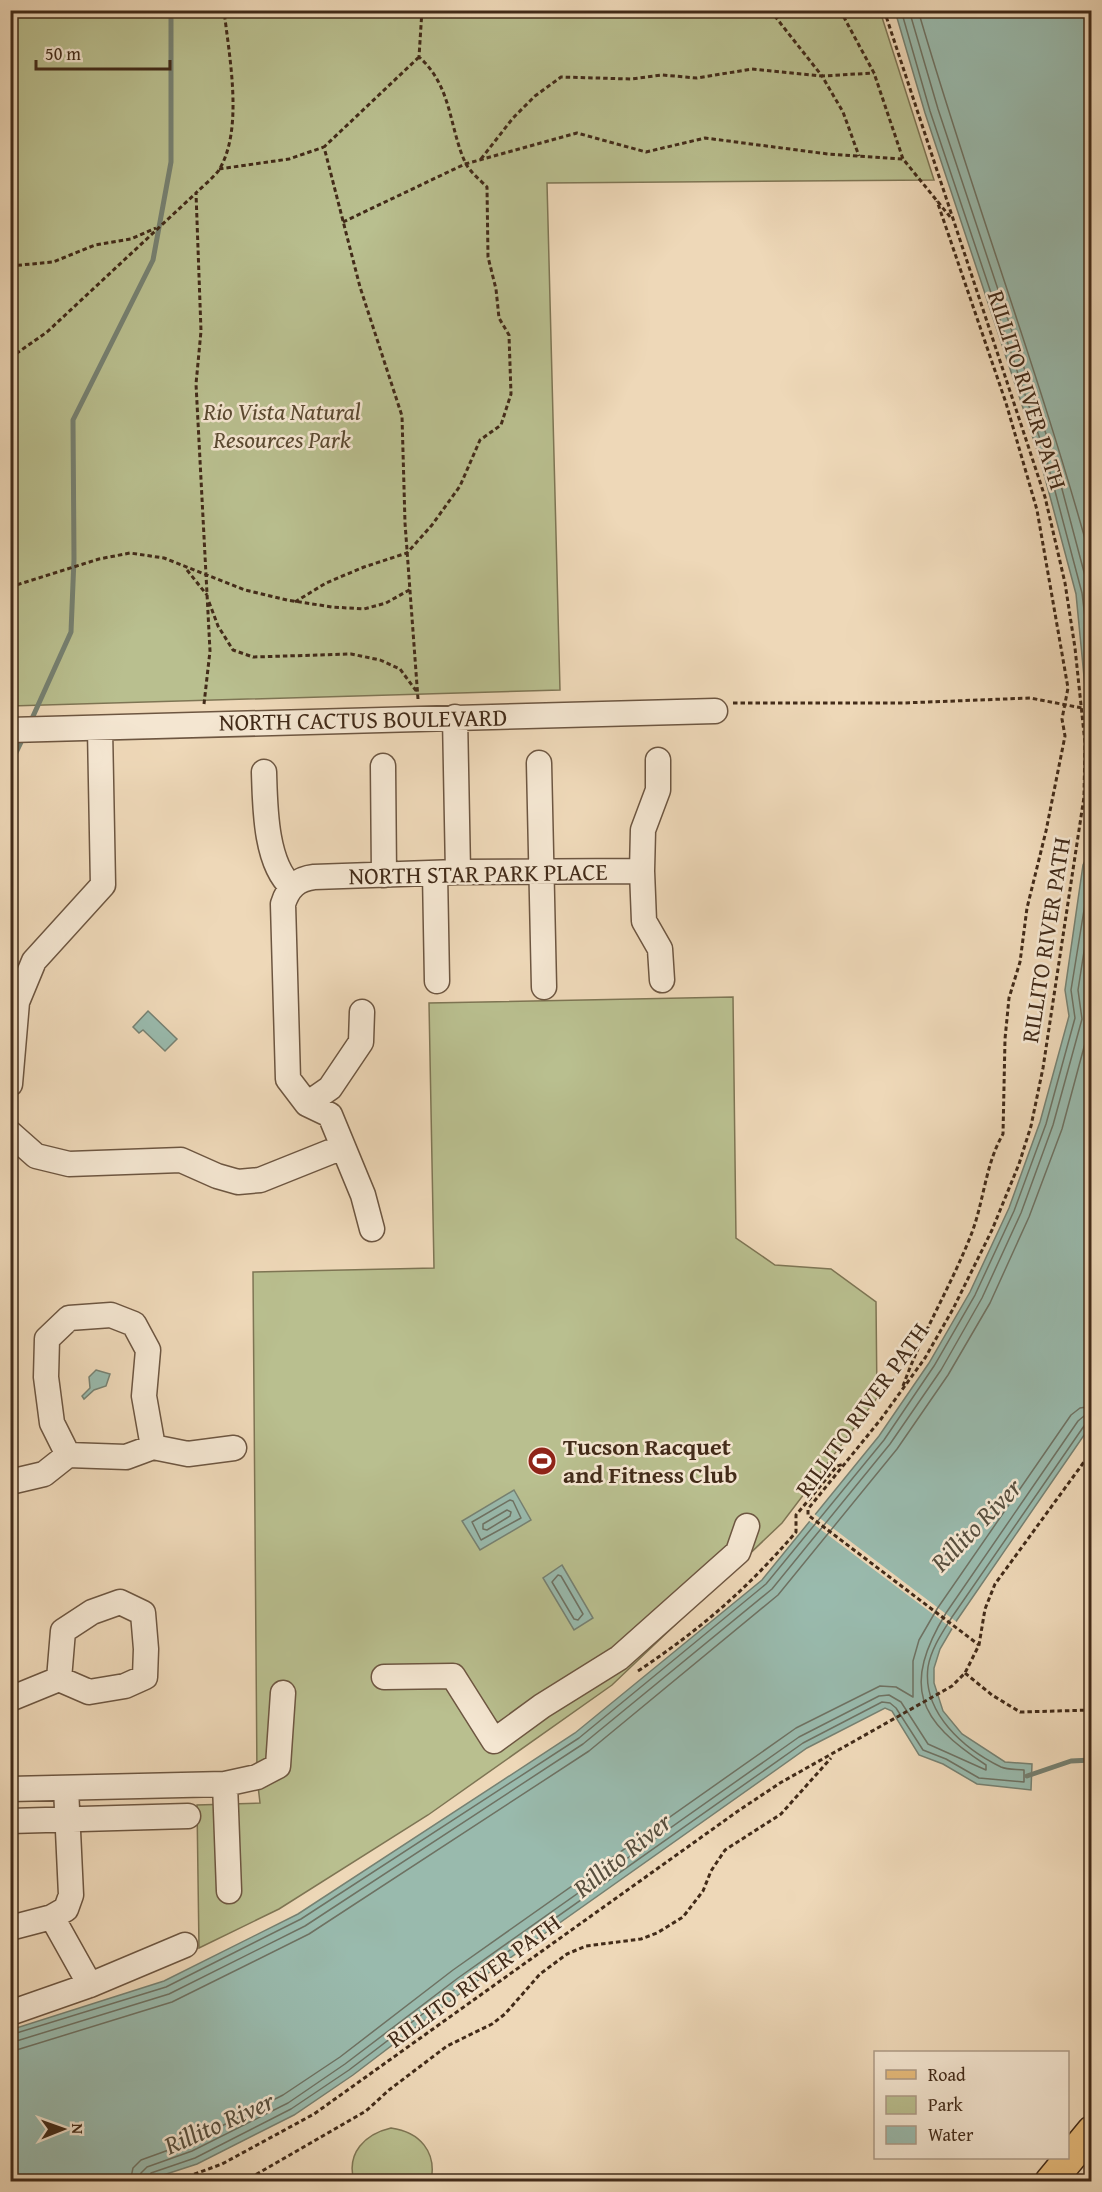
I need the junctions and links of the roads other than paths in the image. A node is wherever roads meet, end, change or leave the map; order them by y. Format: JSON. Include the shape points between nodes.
{"nodes":[{"id":1,"x":715,"y":711,"type":"road end"},
{"id":2,"x":454,"y":717,"type":"junction"},
{"id":3,"x":100,"y":729,"type":"junction"},
{"id":4,"x":10,"y":730,"type":"edge"},
{"id":5,"x":658,"y":760,"type":"dead end"},
{"id":6,"x":539,"y":763,"type":"dead end"},
{"id":7,"x":383,"y":766,"type":"dead end"},
{"id":8,"x":264,"y":772,"type":"dead end"},
{"id":9,"x":542,"y":871,"type":"junction"},
{"id":10,"x":642,"y":871,"type":"junction"},
{"id":11,"x":446,"y":873,"type":"junction"},
{"id":12,"x":384,"y":875,"type":"junction"},
{"id":13,"x":288,"y":884,"type":"junction"},
{"id":14,"x":662,"y":980,"type":"dead end"},
{"id":15,"x":437,"y":981,"type":"dead end"},
{"id":16,"x":544,"y":987,"type":"dead end"},
{"id":17,"x":363,"y":1012,"type":"dead end"},
{"id":18,"x":10,"y":1084,"type":"edge"},
{"id":19,"x":307,"y":1104,"type":"junction"},
{"id":20,"x":10,"y":1133,"type":"edge"},
{"id":21,"x":330,"y":1152,"type":"dead end"},
{"id":22,"x":372,"y":1229,"type":"dead end"},
{"id":23,"x":153,"y":1447,"type":"junction"},
{"id":24,"x":234,"y":1448,"type":"dead end"},
{"id":25,"x":68,"y":1455,"type":"junction"},
{"id":26,"x":10,"y":1482,"type":"edge"},
{"id":27,"x":747,"y":1526,"type":"dead end"},
{"id":28,"x":384,"y":1677,"type":"dead end"},
{"id":29,"x":59,"y":1679,"type":"dead end"},
{"id":30,"x":283,"y":1693,"type":"dead end"},
{"id":31,"x":10,"y":1699,"type":"edge"},
{"id":32,"x":225,"y":1784,"type":"junction"},
{"id":33,"x":66,"y":1788,"type":"junction"},
{"id":34,"x":10,"y":1790,"type":"edge"},
{"id":35,"x":188,"y":1816,"type":"dead end"},
{"id":36,"x":68,"y":1818,"type":"junction"},
{"id":37,"x":10,"y":1821,"type":"edge"},
{"id":38,"x":228,"y":1891,"type":"dead end"},
{"id":39,"x":52,"y":1917,"type":"junction"},
{"id":40,"x":10,"y":1928,"type":"edge"},
{"id":41,"x":185,"y":1946,"type":"dead end"},
{"id":42,"x":90,"y":1985,"type":"junction"},
{"id":43,"x":10,"y":2013,"type":"edge"},
{"id":44,"x":1092,"y":2131,"type":"edge"},
{"id":45,"x":1069,"y":2158,"type":"edge"},
{"id":46,"x":1068,"y":2159,"type":"edge"},
{"id":47,"x":1050,"y":2181,"type":"edge"}],
"edges":[{"from":1,"to":2,"type":"street","name":"NORTH CACTUS BOULEVARD"},
{"from":2,"to":3,"type":"street","name":"NORTH CACTUS BOULEVARD"},
{"from":2,"to":11,"type":"street"},
{"from":3,"to":4,"type":"street","name":"NORTH CACTUS BOULEVARD"},
{"from":3,"to":18,"type":"street","via":[[103,885],[34,961],[17,1002]]},
{"from":5,"to":10,"type":"street","name":"NORTH STAR PARK PLACE","via":[[658,790],[643,830]]},
{"from":6,"to":9,"type":"street"},
{"from":7,"to":12,"type":"street"},
{"from":8,"to":13,"type":"street","via":[[266,829]]},
{"from":9,"to":10,"type":"street","name":"NORTH STAR PARK PLACE"},
{"from":9,"to":11,"type":"street","name":"NORTH STAR PARK PLACE"},
{"from":9,"to":16,"type":"street"},
{"from":10,"to":14,"type":"street","name":"NORTH STAR PARK PLACE","via":[[644,921],[660,949]]},
{"from":11,"to":12,"type":"street","name":"NORTH STAR PARK PLACE"},
{"from":11,"to":15,"type":"street"},
{"from":12,"to":13,"type":"street","name":"NORTH STAR PARK PLACE","via":[[303,878]]},
{"from":13,"to":19,"type":"street","via":[[284,904],[288,1079]]},
{"from":17,"to":19,"type":"street","via":[[361,1042],[330,1088]]},
{"from":19,"to":22,"type":"street","via":[[330,1115],[363,1195]]},
{"from":20,"to":21,"type":"street","via":[[36,1156],[69,1164],[181,1160],[238,1182],[260,1180]]},
{"from":23,"to":24,"type":"street","via":[[188,1454]]},
{"from":23,"to":25,"type":"street","via":[[126,1457]]},
{"from":23,"to":25,"type":"street","via":[[144,1396],[148,1350],[134,1324],[111,1315],[69,1318],[47,1339],[46,1377],[52,1423]]},
{"from":25,"to":26,"type":"street","via":[[44,1474]]},
{"from":27,"to":28,"type":"street","via":[[738,1552],[627,1651],[494,1741],[453,1676]]},
{"from":29,"to":31,"type":"street"},
{"from":30,"to":32,"type":"street","via":[[278,1766],[256,1777]]},
{"from":32,"to":33,"type":"street"},
{"from":32,"to":38,"type":"street"},
{"from":33,"to":34,"type":"street"},
{"from":33,"to":36,"type":"street"},
{"from":35,"to":36,"type":"street"},
{"from":36,"to":37,"type":"street"},
{"from":36,"to":39,"type":"street","via":[[71,1895],[66,1909]]},
{"from":39,"to":40,"type":"street"},
{"from":39,"to":42,"type":"street"},
{"from":41,"to":42,"type":"street"},
{"from":42,"to":43,"type":"street"},
{"from":44,"to":45,"type":"main road"},
{"from":46,"to":47,"type":"main road"}]}
